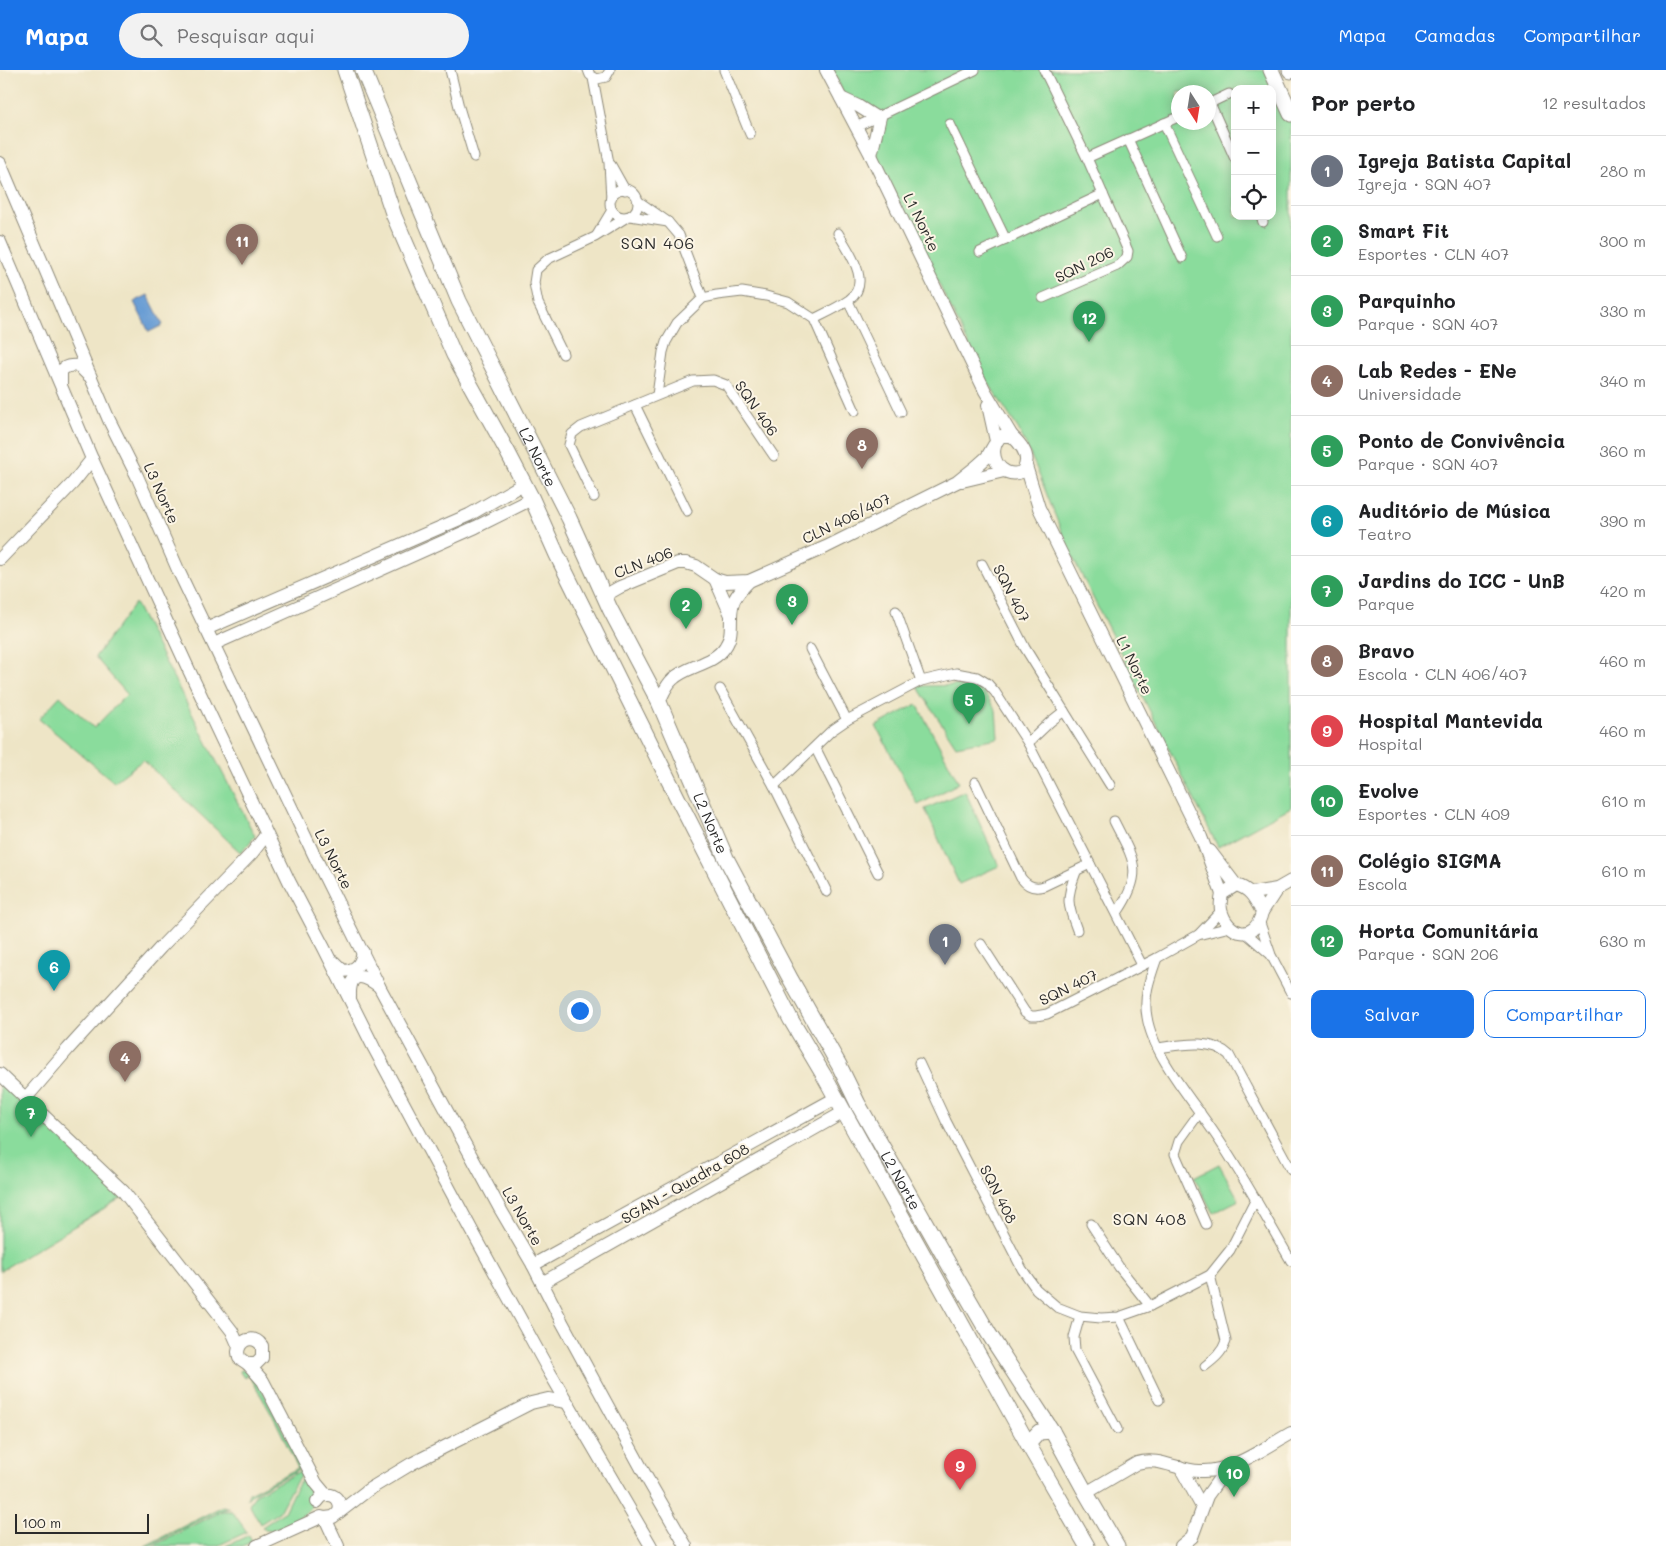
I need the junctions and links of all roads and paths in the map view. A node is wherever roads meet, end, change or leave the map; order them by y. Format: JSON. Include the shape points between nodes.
{"nodes":[{"id":1,"x":345,"y":70,"type":"edge"},
{"id":2,"x":363,"y":70,"type":"edge"},
{"id":3,"x":450,"y":70,"type":"edge"},
{"id":4,"x":610,"y":70,"type":"edge"},
{"id":5,"x":724,"y":70,"type":"edge"},
{"id":6,"x":826,"y":70,"type":"edge"},
{"id":7,"x":976,"y":70,"type":"edge"},
{"id":8,"x":1044,"y":70,"type":"edge"},
{"id":9,"x":1271,"y":70,"type":"edge"},
{"id":10,"x":594,"y":75,"type":"edge"},
{"id":11,"x":1229,"y":94,"type":"dead end"},
{"id":12,"x":841,"y":98,"type":"junction"},
{"id":13,"x":1216,"y":100,"type":"edge"},
{"id":14,"x":1291,"y":114,"type":"edge"},
{"id":15,"x":878,"y":118,"type":"junction"},
{"id":16,"x":1216,"y":119,"type":"edge"},
{"id":17,"x":1171,"y":120,"type":"edge"},
{"id":18,"x":1164,"y":123,"type":"junction"},
{"id":19,"x":950,"y":124,"type":"dead end"},
{"id":20,"x":856,"y":127,"type":"junction"},
{"id":21,"x":750,"y":134,"type":"dead end"},
{"id":22,"x":1128,"y":139,"type":"junction"},
{"id":23,"x":1231,"y":151,"type":"edge"},
{"id":24,"x":871,"y":155,"type":"junction"},
{"id":25,"x":474,"y":157,"type":"dead end"},
{"id":26,"x":1087,"y":158,"type":"junction"},
{"id":27,"x":0,"y":163,"type":"edge"},
{"id":28,"x":609,"y":163,"type":"junction"},
{"id":29,"x":625,"y":190,"type":"junction"},
{"id":30,"x":1102,"y":194,"type":"junction"},
{"id":31,"x":611,"y":199,"type":"junction"},
{"id":32,"x":638,"y":201,"type":"junction"},
{"id":33,"x":612,"y":210,"type":"junction"},
{"id":34,"x":628,"y":216,"type":"junction"},
{"id":35,"x":668,"y":222,"type":"junction"},
{"id":36,"x":838,"y":232,"type":"dead end"},
{"id":37,"x":1217,"y":236,"type":"dead end"},
{"id":38,"x":595,"y":237,"type":"junction"},
{"id":39,"x":1006,"y":240,"type":"junction"},
{"id":40,"x":0,"y":242,"type":"edge"},
{"id":41,"x":980,"y":252,"type":"dead end"},
{"id":42,"x":1182,"y":258,"type":"dead end"},
{"id":43,"x":448,"y":273,"type":"junction"},
{"id":44,"x":422,"y":284,"type":"junction"},
{"id":45,"x":703,"y":298,"type":"junction"},
{"id":46,"x":1043,"y":298,"type":"dead end"},
{"id":47,"x":848,"y":301,"type":"junction"},
{"id":48,"x":459,"y":302,"type":"junction"},
{"id":49,"x":436,"y":313,"type":"junction"},
{"id":50,"x":814,"y":319,"type":"junction"},
{"id":51,"x":564,"y":354,"type":"dead end"},
{"id":52,"x":89,"y":377,"type":"junction"},
{"id":53,"x":61,"y":386,"type":"junction"},
{"id":54,"x":985,"y":391,"type":"junction"},
{"id":55,"x":657,"y":395,"type":"junction"},
{"id":56,"x":635,"y":405,"type":"junction"},
{"id":57,"x":855,"y":411,"type":"dead end"},
{"id":58,"x":901,"y":412,"type":"dead end"},
{"id":59,"x":1012,"y":436,"type":"junction"},
{"id":60,"x":995,"y":443,"type":"junction"},
{"id":61,"x":774,"y":456,"type":"dead end"},
{"id":62,"x":92,"y":459,"type":"junction"},
{"id":63,"x":1026,"y":466,"type":"junction"},
{"id":64,"x":1010,"y":473,"type":"junction"},
{"id":65,"x":957,"y":482,"type":"junction"},
{"id":66,"x":524,"y":484,"type":"junction"},
{"id":67,"x":594,"y":496,"type":"dead end"},
{"id":68,"x":532,"y":498,"type":"junction"},
{"id":69,"x":1039,"y":508,"type":"junction"},
{"id":70,"x":687,"y":512,"type":"dead end"},
{"id":71,"x":580,"y":542,"type":"junction"},
{"id":72,"x":557,"y":555,"type":"junction"},
{"id":73,"x":0,"y":559,"type":"edge"},
{"id":74,"x":982,"y":564,"type":"dead end"},
{"id":75,"x":715,"y":579,"type":"junction"},
{"id":76,"x":749,"y":582,"type":"junction"},
{"id":77,"x":604,"y":596,"type":"junction"},
{"id":78,"x":896,"y":611,"type":"dead end"},
{"id":79,"x":731,"y":615,"type":"junction"},
{"id":80,"x":206,"y":629,"type":"junction"},
{"id":81,"x":214,"y":644,"type":"junction"},
{"id":82,"x":810,"y":649,"type":"dead end"},
{"id":83,"x":921,"y":681,"type":"junction"},
{"id":84,"x":720,"y":689,"type":"dead end"},
{"id":85,"x":659,"y":702,"type":"junction"},
{"id":86,"x":1064,"y":711,"type":"junction"},
{"id":87,"x":847,"y":720,"type":"junction"},
{"id":88,"x":673,"y":734,"type":"junction"},
{"id":89,"x":1028,"y":743,"type":"junction"},
{"id":90,"x":652,"y":746,"type":"junction"},
{"id":91,"x":815,"y":747,"type":"junction"},
{"id":92,"x":975,"y":782,"type":"dead end"},
{"id":93,"x":1110,"y":785,"type":"dead end"},
{"id":94,"x":774,"y":786,"type":"junction"},
{"id":95,"x":1114,"y":821,"type":"dead end"},
{"id":96,"x":266,"y":835,"type":"junction"},
{"id":97,"x":1200,"y":837,"type":"junction"},
{"id":98,"x":1090,"y":864,"type":"junction"},
{"id":99,"x":1076,"y":872,"type":"junction"},
{"id":100,"x":878,"y":873,"type":"dead end"},
{"id":101,"x":1291,"y":881,"type":"edge"},
{"id":102,"x":1236,"y":885,"type":"junction"},
{"id":103,"x":1278,"y":889,"type":"junction"},
{"id":104,"x":827,"y":892,"type":"dead end"},
{"id":105,"x":1252,"y":893,"type":"junction"},
{"id":106,"x":1222,"y":894,"type":"junction"},
{"id":107,"x":1221,"y":910,"type":"junction"},
{"id":108,"x":1117,"y":913,"type":"junction"},
{"id":109,"x":1261,"y":918,"type":"junction"},
{"id":110,"x":1230,"y":927,"type":"junction"},
{"id":111,"x":1077,"y":930,"type":"dead end"},
{"id":112,"x":1246,"y":933,"type":"junction"},
{"id":113,"x":1198,"y":935,"type":"junction"},
{"id":114,"x":981,"y":944,"type":"dead end"},
{"id":115,"x":324,"y":948,"type":"junction"},
{"id":116,"x":363,"y":952,"type":"junction"},
{"id":117,"x":1271,"y":955,"type":"junction"},
{"id":118,"x":1157,"y":958,"type":"junction"},
{"id":119,"x":1142,"y":965,"type":"junction"},
{"id":120,"x":379,"y":986,"type":"junction"},
{"id":121,"x":1291,"y":993,"type":"edge"},
{"id":122,"x":350,"y":1000,"type":"junction"},
{"id":123,"x":1158,"y":1048,"type":"junction"},
{"id":124,"x":919,"y":1063,"type":"dead end"},
{"id":125,"x":0,"y":1074,"type":"edge"},
{"id":126,"x":836,"y":1098,"type":"junction"},
{"id":127,"x":25,"y":1099,"type":"junction"},
{"id":128,"x":844,"y":1112,"type":"junction"},
{"id":129,"x":1200,"y":1112,"type":"junction"},
{"id":130,"x":1291,"y":1170,"type":"edge"},
{"id":131,"x":1256,"y":1199,"type":"junction"},
{"id":132,"x":1091,"y":1224,"type":"dead end"},
{"id":133,"x":1206,"y":1224,"type":"dead end"},
{"id":134,"x":1291,"y":1261,"type":"edge"},
{"id":135,"x":533,"y":1265,"type":"junction"},
{"id":136,"x":1210,"y":1276,"type":"junction"},
{"id":137,"x":542,"y":1283,"type":"junction"},
{"id":138,"x":1150,"y":1306,"type":"junction"},
{"id":139,"x":1080,"y":1316,"type":"junction"},
{"id":140,"x":1118,"y":1317,"type":"junction"},
{"id":141,"x":244,"y":1343,"type":"junction"},
{"id":142,"x":254,"y":1363,"type":"junction"},
{"id":143,"x":1205,"y":1366,"type":"dead end"},
{"id":144,"x":550,"y":1373,"type":"junction"},
{"id":145,"x":1159,"y":1400,"type":"dead end"},
{"id":146,"x":536,"y":1401,"type":"junction"},
{"id":147,"x":567,"y":1402,"type":"junction"},
{"id":148,"x":1117,"y":1428,"type":"dead end"},
{"id":149,"x":1052,"y":1431,"type":"junction"},
{"id":150,"x":1291,"y":1433,"type":"edge"},
{"id":151,"x":1028,"y":1444,"type":"junction"},
{"id":152,"x":1180,"y":1467,"type":"junction"},
{"id":153,"x":1227,"y":1468,"type":"junction"},
{"id":154,"x":1086,"y":1493,"type":"junction"},
{"id":155,"x":1202,"y":1507,"type":"junction"},
{"id":156,"x":327,"y":1509,"type":"junction"},
{"id":157,"x":337,"y":1543,"type":"edge"},
{"id":158,"x":257,"y":1546,"type":"edge"},
{"id":159,"x":650,"y":1546,"type":"edge"},
{"id":160,"x":686,"y":1546,"type":"edge"},
{"id":161,"x":1087,"y":1546,"type":"edge"},
{"id":162,"x":1117,"y":1546,"type":"edge"},
{"id":163,"x":1181,"y":1546,"type":"edge"}],
"edges":[{"from":1,"to":44,"type":"main road","name":"L2 Norte","via":[[394,216]]},
{"from":2,"to":43,"type":"main road","name":"L2 Norte"},
{"from":3,"to":25,"type":"street"},
{"from":4,"to":10,"type":"street","via":[[608,76]]},
{"from":5,"to":21,"type":"street"},
{"from":6,"to":12,"type":"street","name":"L1 Norte"},
{"from":7,"to":15,"type":"street"},
{"from":8,"to":26,"type":"street","name":"SQN 206"},
{"from":9,"to":14,"type":"main road"},
{"from":10,"to":28,"type":"street"},
{"from":11,"to":13,"type":"street"},
{"from":12,"to":15,"type":"street"},
{"from":12,"to":20,"type":"street","name":"L1 Norte"},
{"from":15,"to":20,"type":"street"},
{"from":15,"to":24,"type":"street"},
{"from":16,"to":23,"type":"street"},
{"from":17,"to":18,"type":"street"},
{"from":18,"to":22,"type":"street"},
{"from":18,"to":37,"type":"street"},
{"from":19,"to":39,"type":"street"},
{"from":20,"to":24,"type":"street","name":"L1 Norte"},
{"from":22,"to":26,"type":"street"},
{"from":22,"to":42,"type":"street"},
{"from":24,"to":54,"type":"street","name":"L1 Norte"},
{"from":26,"to":30,"type":"street","name":"SQN 206"},
{"from":27,"to":52,"type":"street","name":"L3 Norte"},
{"from":28,"to":29,"type":"street"},
{"from":28,"to":31,"type":"street"},
{"from":29,"to":31,"type":"street","via":[[619,190]]},
{"from":29,"to":32,"type":"street","via":[[631,191]]},
{"from":30,"to":39,"type":"street"},
{"from":30,"to":46,"type":"street","name":"SQN 206","via":[[1127,247],[1127,257],[1116,266]]},
{"from":31,"to":33,"type":"street"},
{"from":32,"to":34,"type":"street","via":[[638,207]]},
{"from":32,"to":35,"type":"street"},
{"from":33,"to":34,"type":"street"},
{"from":33,"to":38,"type":"street"},
{"from":34,"to":35,"type":"street"},
{"from":34,"to":38,"type":"street"},
{"from":35,"to":45,"type":"street","via":[[679,235]]},
{"from":36,"to":47,"type":"street","via":[[860,277],[859,289]]},
{"from":38,"to":51,"type":"street","via":[[548,259],[535,274],[538,303]]},
{"from":39,"to":41,"type":"street"},
{"from":40,"to":53,"type":"street"},
{"from":43,"to":44,"type":"main road","via":[[445,280],[436,286]]},
{"from":43,"to":48,"type":"main road","name":"L2 Norte"},
{"from":44,"to":49,"type":"main road","name":"L2 Norte"},
{"from":45,"to":50,"type":"street","via":[[736,292],[766,296],[788,302]]},
{"from":45,"to":55,"type":"street","via":[[681,319],[666,342]]},
{"from":47,"to":50,"type":"street"},
{"from":47,"to":58,"type":"street"},
{"from":48,"to":49,"type":"main road","via":[[452,298],[444,299],[438,302]]},
{"from":48,"to":71,"type":"main road","name":"L2 Norte"},
{"from":49,"to":66,"type":"main road","name":"L2 Norte","via":[[454,354]]},
{"from":50,"to":57,"type":"street"},
{"from":52,"to":53,"type":"street","via":[[79,366],[70,366],[61,372]]},
{"from":52,"to":80,"type":"street","name":"L3 Norte"},
{"from":53,"to":62,"type":"street"},
{"from":54,"to":59,"type":"street","name":"L1 Norte"},
{"from":54,"to":60,"type":"street","name":"L1 Norte"},
{"from":55,"to":56,"type":"street","name":"SQN 406"},
{"from":55,"to":61,"type":"street","name":"SQN 406","via":[[693,381],[720,381],[726,385]]},
{"from":56,"to":67,"type":"street","name":"SQN 406","via":[[581,427],[570,438],[569,445]]},
{"from":56,"to":70,"type":"street"},
{"from":59,"to":60,"type":"street","via":[[1001,436]]},
{"from":59,"to":63,"type":"street","via":[[1024,450]]},
{"from":60,"to":64,"type":"street","via":[[997,463]]},
{"from":60,"to":65,"type":"street","name":"CLN 406/407","via":[[987,457]]},
{"from":62,"to":73,"type":"street"},
{"from":62,"to":96,"type":"street"},
{"from":63,"to":64,"type":"street","via":[[1022,472]]},
{"from":63,"to":69,"type":"street","name":"L1 Norte"},
{"from":64,"to":65,"type":"street","name":"CLN 406/407"},
{"from":64,"to":69,"type":"street","name":"L1 Norte"},
{"from":65,"to":76,"type":"street","name":"CLN 406/407"},
{"from":66,"to":68,"type":"main road","name":"L2 Norte"},
{"from":66,"to":80,"type":"street","via":[[470,515]]},
{"from":68,"to":72,"type":"main road","name":"L2 Norte"},
{"from":68,"to":81,"type":"street","via":[[476,527]]},
{"from":69,"to":97,"type":"street","name":"L1 Norte"},
{"from":71,"to":72,"type":"main road","via":[[570,536],[562,539],[557,544]]},
{"from":71,"to":77,"type":"main road","name":"L2 Norte"},
{"from":72,"to":90,"type":"main road","name":"L2 Norte"},
{"from":74,"to":86,"type":"street","name":"SQN 407","via":[[1025,648]]},
{"from":75,"to":76,"type":"street","name":"CLN 406"},
{"from":75,"to":77,"type":"street","name":"CLN 406","via":[[696,566],[678,563],[620,586]]},
{"from":75,"to":79,"type":"street"},
{"from":76,"to":79,"type":"street","via":[[733,603]]},
{"from":77,"to":85,"type":"main road","name":"L2 Norte"},
{"from":78,"to":83,"type":"street"},
{"from":79,"to":85,"type":"street","via":[[730,637],[724,648],[713,658],[674,677]]},
{"from":80,"to":81,"type":"street","name":"L3 Norte"},
{"from":81,"to":116,"type":"street","name":"L3 Norte"},
{"from":82,"to":87,"type":"street"},
{"from":83,"to":87,"type":"street"},
{"from":83,"to":89,"type":"street","via":[[956,672],[982,680],[995,692]]},
{"from":84,"to":94,"type":"street"},
{"from":85,"to":88,"type":"main road","name":"L2 Norte"},
{"from":86,"to":89,"type":"street"},
{"from":86,"to":93,"type":"street","name":"SQN 407"},
{"from":87,"to":91,"type":"street"},
{"from":88,"to":90,"type":"main road","via":[[666,745]]},
{"from":88,"to":149,"type":"main road","name":"L2 Norte","via":[[726,858],[786,972],[989,1334]]},
{"from":89,"to":98,"type":"street"},
{"from":90,"to":126,"type":"main road","name":"L2 Norte","via":[[790,1020]]},
{"from":91,"to":94,"type":"street"},
{"from":91,"to":100,"type":"street"},
{"from":92,"to":99,"type":"street","via":[[1023,880],[1032,887],[1041,887]]},
{"from":94,"to":104,"type":"street"},
{"from":95,"to":108,"type":"street","via":[[1135,871],[1129,896]]},
{"from":96,"to":115,"type":"street"},
{"from":96,"to":127,"type":"street"},
{"from":97,"to":102,"type":"street","name":"L1 Norte"},
{"from":97,"to":106,"type":"street","name":"L1 Norte"},
{"from":98,"to":99,"type":"street"},
{"from":98,"to":108,"type":"street"},
{"from":99,"to":111,"type":"street","via":[[1068,899]]},
{"from":101,"to":103,"type":"street"},
{"from":102,"to":105,"type":"street"},
{"from":102,"to":106,"type":"street"},
{"from":103,"to":105,"type":"street"},
{"from":103,"to":109,"type":"street"},
{"from":105,"to":109,"type":"street"},
{"from":106,"to":107,"type":"street"},
{"from":107,"to":110,"type":"street"},
{"from":107,"to":113,"type":"street"},
{"from":108,"to":119,"type":"street"},
{"from":109,"to":112,"type":"street","via":[[1254,930]]},
{"from":109,"to":117,"type":"street"},
{"from":110,"to":112,"type":"street"},
{"from":110,"to":113,"type":"street"},
{"from":112,"to":117,"type":"street"},
{"from":113,"to":118,"type":"street","name":"SQN 407"},
{"from":114,"to":119,"type":"street","name":"SQN 407","via":[[1030,1016],[1047,1014]]},
{"from":115,"to":116,"type":"street","via":[[343,971],[359,966]]},
{"from":115,"to":122,"type":"street"},
{"from":116,"to":120,"type":"street","name":"L3 Norte"},
{"from":117,"to":121,"type":"street"},
{"from":118,"to":119,"type":"street","name":"SQN 407"},
{"from":118,"to":123,"type":"street","via":[[1145,1004]]},
{"from":120,"to":122,"type":"street","via":[[367,978],[354,979],[350,985]]},
{"from":120,"to":135,"type":"street","name":"L3 Norte"},
{"from":122,"to":144,"type":"street"},
{"from":123,"to":129,"type":"street"},
{"from":123,"to":130,"type":"street","via":[[1206,1045],[1216,1046],[1230,1055]]},
{"from":124,"to":139,"type":"street","name":"SQN 408","via":[[1022,1269],[1045,1299],[1057,1308]]},
{"from":125,"to":127,"type":"street"},
{"from":126,"to":128,"type":"main road","name":"L2 Norte"},
{"from":126,"to":135,"type":"street"},
{"from":127,"to":141,"type":"street","via":[[123,1191]]},
{"from":128,"to":137,"type":"street","name":"SGAN - Quadra 608"},
{"from":128,"to":151,"type":"main road","name":"L2 Norte"},
{"from":129,"to":131,"type":"street"},
{"from":129,"to":133,"type":"street","via":[[1179,1140],[1175,1154]]},
{"from":131,"to":134,"type":"street"},
{"from":131,"to":136,"type":"street","name":"SQN 408","via":[[1230,1250]]},
{"from":132,"to":138,"type":"street","via":[[1118,1267]]},
{"from":135,"to":137,"type":"street","name":"L3 Norte"},
{"from":136,"to":138,"type":"street","name":"SQN 408"},
{"from":136,"to":143,"type":"street","via":[[1226,1338],[1223,1349]]},
{"from":137,"to":160,"type":"street","name":"L3 Norte"},
{"from":138,"to":140,"type":"street","name":"SQN 408"},
{"from":139,"to":140,"type":"street","name":"SQN 408"},
{"from":139,"to":148,"type":"street","via":[[1074,1336],[1075,1350]]},
{"from":140,"to":145,"type":"street"},
{"from":141,"to":142,"type":"street","via":[[238,1352],[239,1358]]},
{"from":141,"to":142,"type":"street","via":[[257,1341],[262,1346],[263,1354]]},
{"from":142,"to":156,"type":"street"},
{"from":144,"to":146,"type":"street","via":[[548,1384]]},
{"from":144,"to":147,"type":"street"},
{"from":146,"to":147,"type":"street","via":[[555,1399]]},
{"from":146,"to":156,"type":"street"},
{"from":147,"to":159,"type":"street"},
{"from":149,"to":151,"type":"main road","via":[[1039,1432]]},
{"from":149,"to":154,"type":"main road","name":"L2 Norte"},
{"from":150,"to":153,"type":"street"},
{"from":151,"to":161,"type":"main road","name":"L2 Norte"},
{"from":152,"to":153,"type":"street","via":[[1200,1471]]},
{"from":152,"to":154,"type":"street","via":[[1144,1461]]},
{"from":152,"to":155,"type":"street"},
{"from":153,"to":155,"type":"street","via":[[1213,1485]]},
{"from":154,"to":162,"type":"main road","name":"L2 Norte"},
{"from":155,"to":163,"type":"street","via":[[1192,1536]]},
{"from":156,"to":157,"type":"street"},
{"from":156,"to":158,"type":"street"}]}
